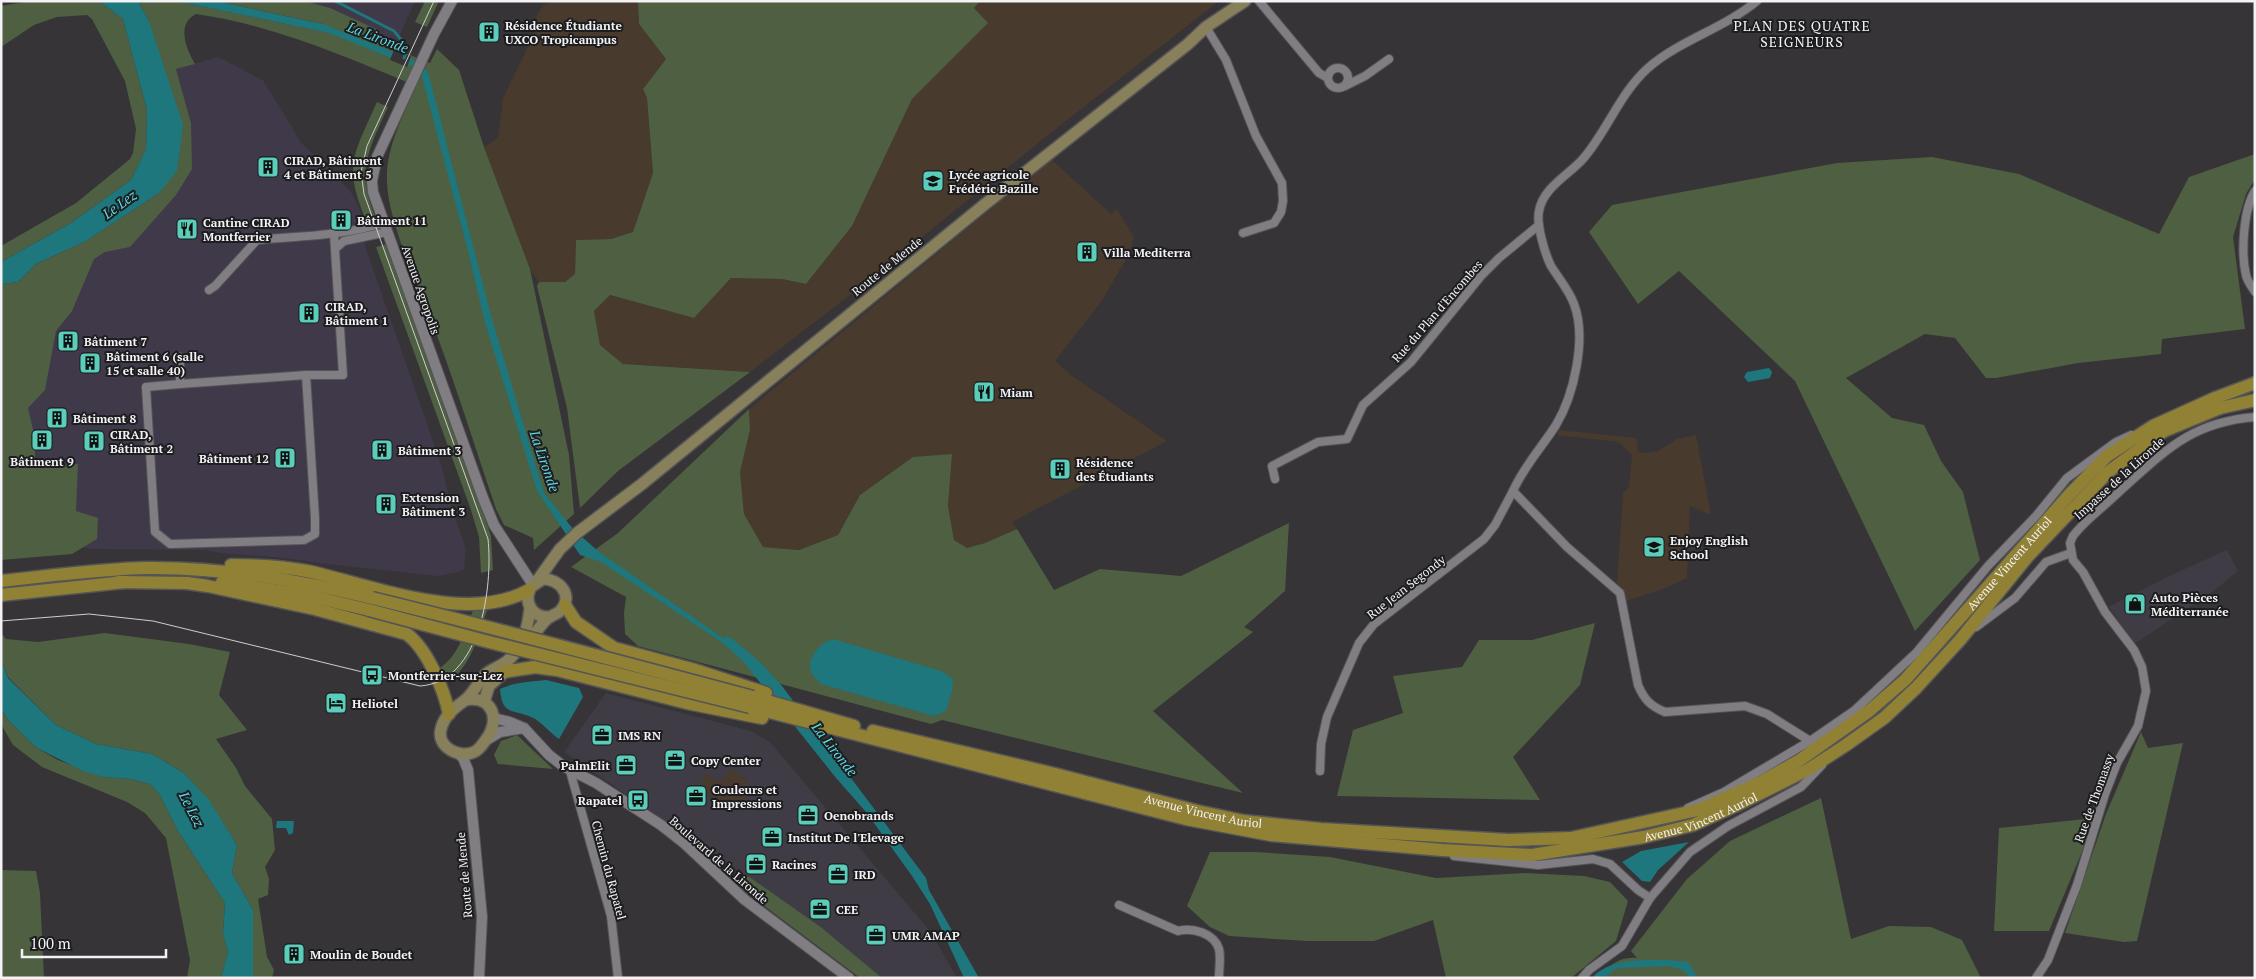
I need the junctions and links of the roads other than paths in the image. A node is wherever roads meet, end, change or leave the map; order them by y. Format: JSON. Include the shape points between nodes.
{"nodes":[{"id":1,"x":452,"y":1,"type":"edge"},
{"id":2,"x":1245,"y":1,"type":"edge"},
{"id":3,"x":1259,"y":1,"type":"edge"},
{"id":4,"x":1757,"y":1,"type":"edge"},
{"id":5,"x":1206,"y":27,"type":"junction"},
{"id":6,"x":1389,"y":59,"type":"dead end"},
{"id":7,"x":1328,"y":78,"type":"junction"},
{"id":8,"x":1344,"y":86,"type":"junction"},
{"id":9,"x":2255,"y":191,"type":"edge"},
{"id":10,"x":1539,"y":225,"type":"junction"},
{"id":11,"x":385,"y":227,"type":"junction"},
{"id":12,"x":1243,"y":233,"type":"dead end"},
{"id":13,"x":334,"y":234,"type":"junction"},
{"id":14,"x":336,"y":248,"type":"junction"},
{"id":15,"x":209,"y":290,"type":"dead end"},
{"id":16,"x":2255,"y":292,"type":"edge"},
{"id":17,"x":180,"y":356,"type":"dead end"},
{"id":18,"x":306,"y":375,"type":"junction"},
{"id":19,"x":2255,"y":383,"type":"edge"},
{"id":20,"x":180,"y":384,"type":"junction"},
{"id":21,"x":2255,"y":400,"type":"edge"},
{"id":22,"x":2255,"y":417,"type":"edge"},
{"id":23,"x":2153,"y":426,"type":"junction"},
{"id":24,"x":1275,"y":479,"type":"dead end"},
{"id":25,"x":1513,"y":491,"type":"junction"},
{"id":26,"x":2071,"y":553,"type":"junction"},
{"id":27,"x":552,"y":560,"type":"junction"},
{"id":28,"x":180,"y":569,"type":"junction"},
{"id":29,"x":555,"y":580,"type":"junction"},
{"id":30,"x":1,"y":581,"type":"edge"},
{"id":31,"x":118,"y":582,"type":"junction"},
{"id":32,"x":533,"y":585,"type":"junction"},
{"id":33,"x":1,"y":595,"type":"edge"},
{"id":34,"x":371,"y":604,"type":"junction"},
{"id":35,"x":564,"y":605,"type":"junction"},
{"id":36,"x":530,"y":608,"type":"junction"},
{"id":37,"x":550,"y":617,"type":"junction"},
{"id":38,"x":1961,"y":639,"type":"junction"},
{"id":39,"x":503,"y":672,"type":"junction"},
{"id":40,"x":770,"y":698,"type":"junction"},
{"id":41,"x":465,"y":700,"type":"junction"},
{"id":42,"x":484,"y":702,"type":"junction"},
{"id":43,"x":752,"y":702,"type":"junction"},
{"id":44,"x":449,"y":714,"type":"junction"},
{"id":45,"x":493,"y":718,"type":"junction"},
{"id":46,"x":788,"y":721,"type":"junction"},
{"id":47,"x":524,"y":728,"type":"junction"},
{"id":48,"x":485,"y":741,"type":"junction"},
{"id":49,"x":1810,"y":741,"type":"junction"},
{"id":50,"x":474,"y":752,"type":"junction"},
{"id":51,"x":1834,"y":753,"type":"junction"},
{"id":52,"x":460,"y":754,"type":"junction"},
{"id":53,"x":468,"y":770,"type":"junction"},
{"id":54,"x":570,"y":770,"type":"junction"},
{"id":55,"x":1320,"y":770,"type":"dead end"},
{"id":56,"x":1093,"y":796,"type":"junction"},
{"id":57,"x":1663,"y":819,"type":"junction"},
{"id":58,"x":1387,"y":846,"type":"junction"},
{"id":59,"x":1650,"y":898,"type":"junction"},
{"id":60,"x":1119,"y":905,"type":"dead end"},
{"id":61,"x":479,"y":978,"type":"edge"},
{"id":62,"x":618,"y":978,"type":"edge"},
{"id":63,"x":849,"y":978,"type":"edge"},
{"id":64,"x":1219,"y":978,"type":"edge"},
{"id":65,"x":1582,"y":978,"type":"edge"},
{"id":66,"x":2036,"y":978,"type":"edge"}],
"edges":[{"from":1,"to":11,"type":"street","name":"Avenue Agropolis","via":[[377,157],[373,192]]},
{"from":2,"to":5,"type":"main road","name":"Route de Mende"},
{"from":3,"to":7,"type":"street","via":[[1319,73]]},
{"from":4,"to":10,"type":"street","via":[[1736,18],[1660,59],[1629,87],[1590,148],[1546,194],[1539,209]]},
{"from":5,"to":12,"type":"street","via":[[1226,60],[1256,136],[1282,183],[1281,212],[1274,223]]},
{"from":5,"to":27,"type":"main road","name":"Route de Mende","via":[[567,542]]},
{"from":6,"to":8,"type":"street","via":[[1366,76]]},
{"from":7,"to":8,"type":"street","via":[[1332,86]]},
{"from":7,"to":8,"type":"street","via":[[1333,69],[1343,69],[1349,77]]},
{"from":9,"to":16,"type":"street","via":[[2247,214],[2243,260],[2246,278]]},
{"from":10,"to":24,"type":"street","name":"Rue du Plan d'Encombes","via":[[1481,276],[1411,362],[1363,405],[1347,439],[1318,442],[1272,466]]},
{"from":10,"to":25,"type":"street","name":"Rue Jean Segondy","via":[[1549,261],[1575,306],[1578,350],[1571,389],[1557,424],[1530,460]]},
{"from":11,"to":13,"type":"street"},
{"from":11,"to":14,"type":"street","via":[[344,241]]},
{"from":11,"to":32,"type":"street","name":"Avenue Agropolis","via":[[485,504],[494,525]]},
{"from":13,"to":14,"type":"street"},
{"from":13,"to":15,"type":"street","via":[[257,240]]},
{"from":14,"to":18,"type":"street","via":[[343,375]]},
{"from":17,"to":20,"type":"street"},
{"from":18,"to":20,"type":"street"},
{"from":18,"to":20,"type":"street","via":[[315,534],[304,540],[170,544],[155,532],[146,387]]},
{"from":19,"to":23,"type":"main road","name":"Avenue Vincent Auriol"},
{"from":21,"to":38,"type":"main road","name":"Avenue Vincent Auriol","via":[[2220,408],[2164,431],[2108,472],[2028,556]]},
{"from":22,"to":26,"type":"street","name":"Impasse de la Lironde","via":[[2219,422],[2186,435],[2152,461],[2077,531],[2070,543]]},
{"from":23,"to":49,"type":"street","name":"Avenue Vincent Auriol","via":[[2116,442],[2067,478],[1916,653],[1854,710]]},
{"from":23,"to":57,"type":"main road","name":"Avenue Vincent Auriol","via":[[2107,456],[2068,495],[1905,680],[1869,711],[1813,752],[1759,783],[1698,810]]},
{"from":25,"to":49,"type":"street","via":[[1567,547],[1620,593],[1638,685],[1652,707],[1665,712],[1745,706],[1767,714]]},
{"from":25,"to":55,"type":"street","name":"Rue Jean Segondy","via":[[1484,539],[1374,624],[1359,643],[1327,717]]},
{"from":26,"to":38,"type":"street","name":"Avenue Vincent Auriol","via":[[2046,562],[2015,598]]},
{"from":26,"to":66,"type":"street","name":"Rue de Thomassy","via":[[2105,612],[2134,650],[2142,667],[2146,691],[2138,726],[2104,794],[2077,884],[2048,960]]},
{"from":27,"to":29,"type":"main road"},
{"from":27,"to":32,"type":"main road","name":"Route de Mende"},
{"from":28,"to":30,"type":"main road","via":[[145,568]]},
{"from":28,"to":32,"type":"main road","via":[[210,565],[279,567],[455,604],[505,600],[519,596]]},
{"from":28,"to":34,"type":"main road","via":[[255,574],[311,584]]},
{"from":29,"to":32,"type":"main road","via":[[543,579]]},
{"from":29,"to":35,"type":"main road","via":[[566,594]]},
{"from":31,"to":33,"type":"main road"},
{"from":31,"to":34,"type":"main road","via":[[205,580]]},
{"from":31,"to":44,"type":"main road","via":[[208,586],[315,609],[407,634],[416,640],[429,664],[445,697]]},
{"from":32,"to":36,"type":"main road","via":[[528,601]]},
{"from":34,"to":43,"type":"main road","bridge":true,"via":[[489,642]]},
{"from":35,"to":37,"type":"main road","via":[[561,611]]},
{"from":35,"to":40,"type":"main road","via":[[576,622],[614,648],[692,669]]},
{"from":36,"to":37,"type":"main road","via":[[541,616]]},
{"from":36,"to":41,"type":"main road","via":[[525,633],[512,656],[488,673]]},
{"from":37,"to":39,"type":"main road","via":[[535,632],[515,663]]},
{"from":38,"to":51,"type":"main road","name":"Avenue Vincent Auriol","via":[[1884,718]]},
{"from":39,"to":42,"type":"main road","via":[[489,686]]},
{"from":39,"to":46,"type":"main road","via":[[548,668],[687,703]]},
{"from":40,"to":43,"type":"main road"},
{"from":40,"to":57,"type":"main road","name":"Avenue Vincent Auriol","via":[[852,725],[1197,812],[1252,822],[1321,830],[1508,840],[1571,838]]},
{"from":41,"to":42,"type":"main road"},
{"from":41,"to":44,"type":"main road"},
{"from":42,"to":45,"type":"main road","via":[[492,710]]},
{"from":43,"to":46,"type":"main road","name":"Avenue Vincent Auriol"},
{"from":44,"to":52,"type":"main road","via":[[440,737],[448,749]]},
{"from":45,"to":47,"type":"street","name":"Boulevard de la Lironde"},
{"from":45,"to":48,"type":"main road"},
{"from":46,"to":56,"type":"main road","name":"Avenue Vincent Auriol","via":[[814,724]]},
{"from":46,"to":56,"type":"main road","via":[[826,734],[973,771]]},
{"from":47,"to":48,"type":"street","via":[[500,732]]},
{"from":47,"to":54,"type":"street","name":"Boulevard de la Lironde","via":[[549,756]]},
{"from":48,"to":50,"type":"main road"},
{"from":49,"to":57,"type":"street","name":"Avenue Vincent Auriol","via":[[1724,792]]},
{"from":50,"to":52,"type":"main road"},
{"from":50,"to":53,"type":"street"},
{"from":51,"to":58,"type":"main road","name":"Avenue Vincent Auriol","via":[[1809,769],[1693,825],[1644,837],[1532,854]]},
{"from":51,"to":59,"type":"street","via":[[1801,787],[1728,826],[1690,852]]},
{"from":52,"to":53,"type":"street"},
{"from":53,"to":61,"type":"street","name":"Route de Mende","via":[[482,917]]},
{"from":54,"to":62,"type":"street","name":"Chemin du Rapatel","via":[[611,916]]},
{"from":54,"to":63,"type":"street","name":"Boulevard de la Lironde","via":[[603,787],[661,825],[745,900]]},
{"from":56,"to":58,"type":"main road","name":"Avenue Vincent Auriol","via":[[1244,831]]},
{"from":58,"to":59,"type":"street","name":"Avenue Vincent Auriol","via":[[1472,859],[1538,864],[1593,859],[1610,864]]},
{"from":59,"to":65,"type":"street","via":[[1622,946]]},
{"from":60,"to":64,"type":"street","via":[[1178,930],[1188,928],[1208,935],[1219,948]]}]}
